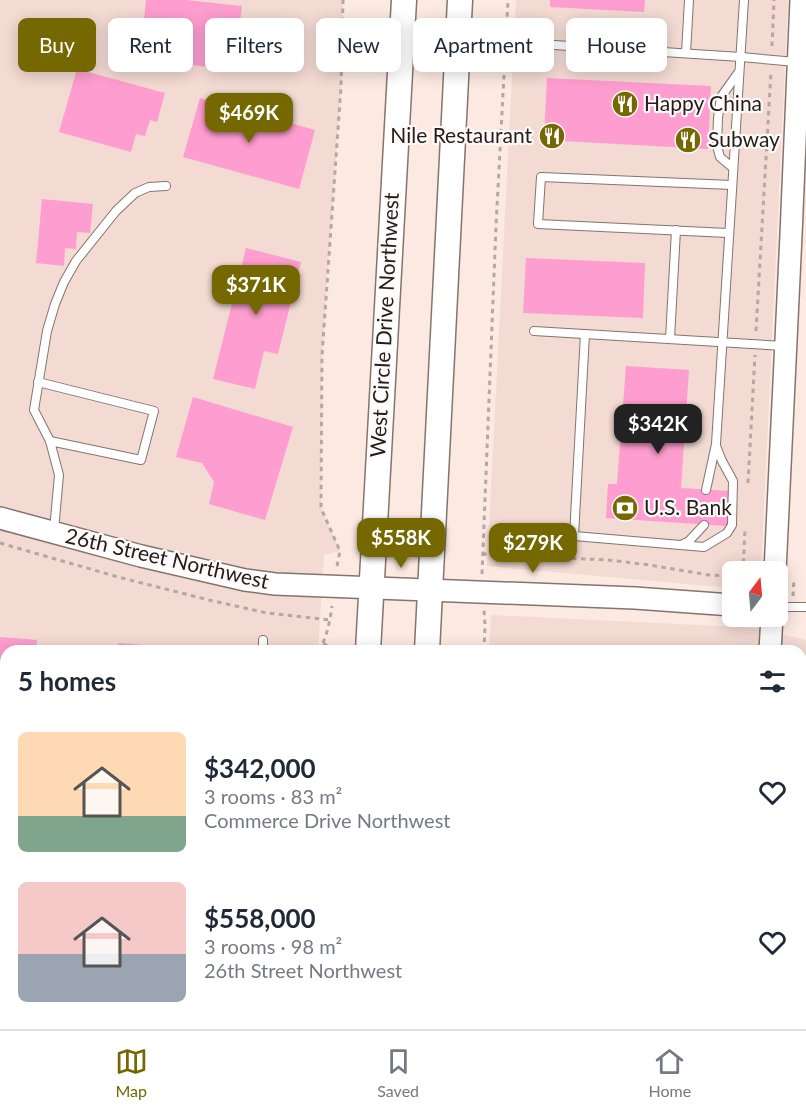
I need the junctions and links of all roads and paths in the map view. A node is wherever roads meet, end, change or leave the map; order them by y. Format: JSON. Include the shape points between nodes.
{"nodes":[{"id":1,"x":343,"y":0,"type":"edge"},
{"id":2,"x":404,"y":0,"type":"edge"},
{"id":3,"x":460,"y":0,"type":"edge"},
{"id":4,"x":508,"y":0,"type":"edge"},
{"id":5,"x":689,"y":0,"type":"edge"},
{"id":6,"x":744,"y":0,"type":"edge"},
{"id":7,"x":774,"y":0,"type":"edge"},
{"id":8,"x":801,"y":0,"type":"edge"},
{"id":9,"x":554,"y":45,"type":"dead end"},
{"id":10,"x":686,"y":54,"type":"junction"},
{"id":11,"x":741,"y":57,"type":"junction"},
{"id":12,"x":771,"y":60,"type":"junction"},
{"id":13,"x":798,"y":62,"type":"junction"},
{"id":14,"x":739,"y":72,"type":"junction"},
{"id":15,"x":733,"y":168,"type":"junction"},
{"id":16,"x":732,"y":184,"type":"junction"},
{"id":17,"x":166,"y":186,"type":"dead end"},
{"id":18,"x":675,"y":230,"type":"junction"},
{"id":19,"x":728,"y":233,"type":"junction"},
{"id":20,"x":799,"y":235,"type":"edge"},
{"id":21,"x":534,"y":331,"type":"dead end"},
{"id":22,"x":585,"y":334,"type":"junction"},
{"id":23,"x":670,"y":339,"type":"junction"},
{"id":24,"x":721,"y":342,"type":"junction"},
{"id":25,"x":755,"y":344,"type":"junction"},
{"id":26,"x":786,"y":346,"type":"junction"},
{"id":27,"x":38,"y":382,"type":"junction"},
{"id":28,"x":50,"y":441,"type":"junction"},
{"id":29,"x":716,"y":444,"type":"junction"},
{"id":30,"x":747,"y":488,"type":"dead end"},
{"id":31,"x":706,"y":490,"type":"dead end"},
{"id":32,"x":0,"y":518,"type":"edge"},
{"id":33,"x":746,"y":524,"type":"dead end"},
{"id":34,"x":704,"y":525,"type":"dead end"},
{"id":35,"x":522,"y":533,"type":"dead end"},
{"id":36,"x":54,"y":534,"type":"junction"},
{"id":37,"x":574,"y":536,"type":"junction"},
{"id":38,"x":0,"y":543,"type":"edge"},
{"id":39,"x":680,"y":546,"type":"junction"},
{"id":40,"x":340,"y":551,"type":"dead end"},
{"id":41,"x":744,"y":561,"type":"edge"},
{"id":42,"x":776,"y":561,"type":"edge"},
{"id":43,"x":722,"y":576,"type":"edge"},
{"id":44,"x":371,"y":588,"type":"junction"},
{"id":45,"x":430,"y":589,"type":"junction"},
{"id":46,"x":482,"y":591,"type":"junction"},
{"id":47,"x":722,"y":604,"type":"edge"},
{"id":48,"x":806,"y":607,"type":"edge"},
{"id":49,"x":788,"y":608,"type":"edge"},
{"id":50,"x":771,"y":627,"type":"edge"},
{"id":51,"x":263,"y":640,"type":"dead end"},
{"id":52,"x":323,"y":644,"type":"joint"},
{"id":53,"x":263,"y":645,"type":"edge"},
{"id":54,"x":326,"y":645,"type":"edge"},
{"id":55,"x":368,"y":645,"type":"edge"},
{"id":56,"x":427,"y":645,"type":"edge"},
{"id":57,"x":484,"y":645,"type":"edge"},
{"id":58,"x":770,"y":645,"type":"edge"}],
"edges":[{"from":1,"to":40,"type":"path","via":[[341,87],[322,355],[321,508]]},
{"from":2,"to":44,"type":"main road","name":"West Circle Drive Northwest"},
{"from":3,"to":45,"type":"main road"},
{"from":4,"to":43,"type":"path","via":[[482,554],[608,560]]},
{"from":5,"to":10,"type":"lane"},
{"from":6,"to":11,"type":"lane"},
{"from":7,"to":12,"type":"path"},
{"from":8,"to":13,"type":"street"},
{"from":9,"to":10,"type":"lane"},
{"from":10,"to":11,"type":"lane"},
{"from":11,"to":12,"type":"lane"},
{"from":11,"to":14,"type":"lane"},
{"from":12,"to":13,"type":"lane"},
{"from":12,"to":25,"type":"path"},
{"from":13,"to":20,"type":"street"},
{"from":14,"to":15,"type":"lane"},
{"from":14,"to":15,"type":"lane","via":[[721,97],[718,118],[720,157]]},
{"from":15,"to":16,"type":"lane"},
{"from":16,"to":18,"type":"lane","via":[[541,177],[538,224]]},
{"from":16,"to":19,"type":"lane"},
{"from":17,"to":27,"type":"lane","via":[[135,193],[76,261],[55,304]]},
{"from":18,"to":19,"type":"lane"},
{"from":18,"to":23,"type":"lane"},
{"from":19,"to":24,"type":"lane"},
{"from":20,"to":26,"type":"street"},
{"from":21,"to":22,"type":"lane"},
{"from":22,"to":23,"type":"lane"},
{"from":22,"to":37,"type":"lane"},
{"from":23,"to":24,"type":"lane"},
{"from":24,"to":25,"type":"lane"},
{"from":24,"to":29,"type":"lane"},
{"from":25,"to":26,"type":"lane"},
{"from":25,"to":30,"type":"path"},
{"from":26,"to":42,"type":"street"},
{"from":27,"to":28,"type":"lane","via":[[34,410]]},
{"from":27,"to":28,"type":"lane","via":[[154,411],[141,460]]},
{"from":28,"to":36,"type":"lane","via":[[58,475]]},
{"from":29,"to":31,"type":"lane"},
{"from":29,"to":39,"type":"lane","via":[[733,481],[732,525],[727,533],[704,547]]},
{"from":32,"to":36,"type":"street","name":"26th Street Northwest"},
{"from":33,"to":41,"type":"path"},
{"from":34,"to":39,"type":"lane"},
{"from":35,"to":37,"type":"lane"},
{"from":36,"to":44,"type":"street","name":"26th Street Northwest","via":[[245,580]]},
{"from":37,"to":39,"type":"lane"},
{"from":38,"to":52,"type":"path","via":[[209,600],[267,613],[330,620]]},
{"from":44,"to":45,"type":"street","name":"26th Street Northwest"},
{"from":44,"to":55,"type":"main road","name":"West Circle Drive Northwest"},
{"from":45,"to":46,"type":"street","name":"26th Street Northwest"},
{"from":45,"to":56,"type":"main road"},
{"from":46,"to":47,"type":"street","name":"26th Street Northwest"},
{"from":46,"to":57,"type":"path"},
{"from":48,"to":49,"type":"lane"},
{"from":50,"to":58,"type":"street"},
{"from":51,"to":53,"type":"lane"},
{"from":52,"to":54,"type":"path"}]}
